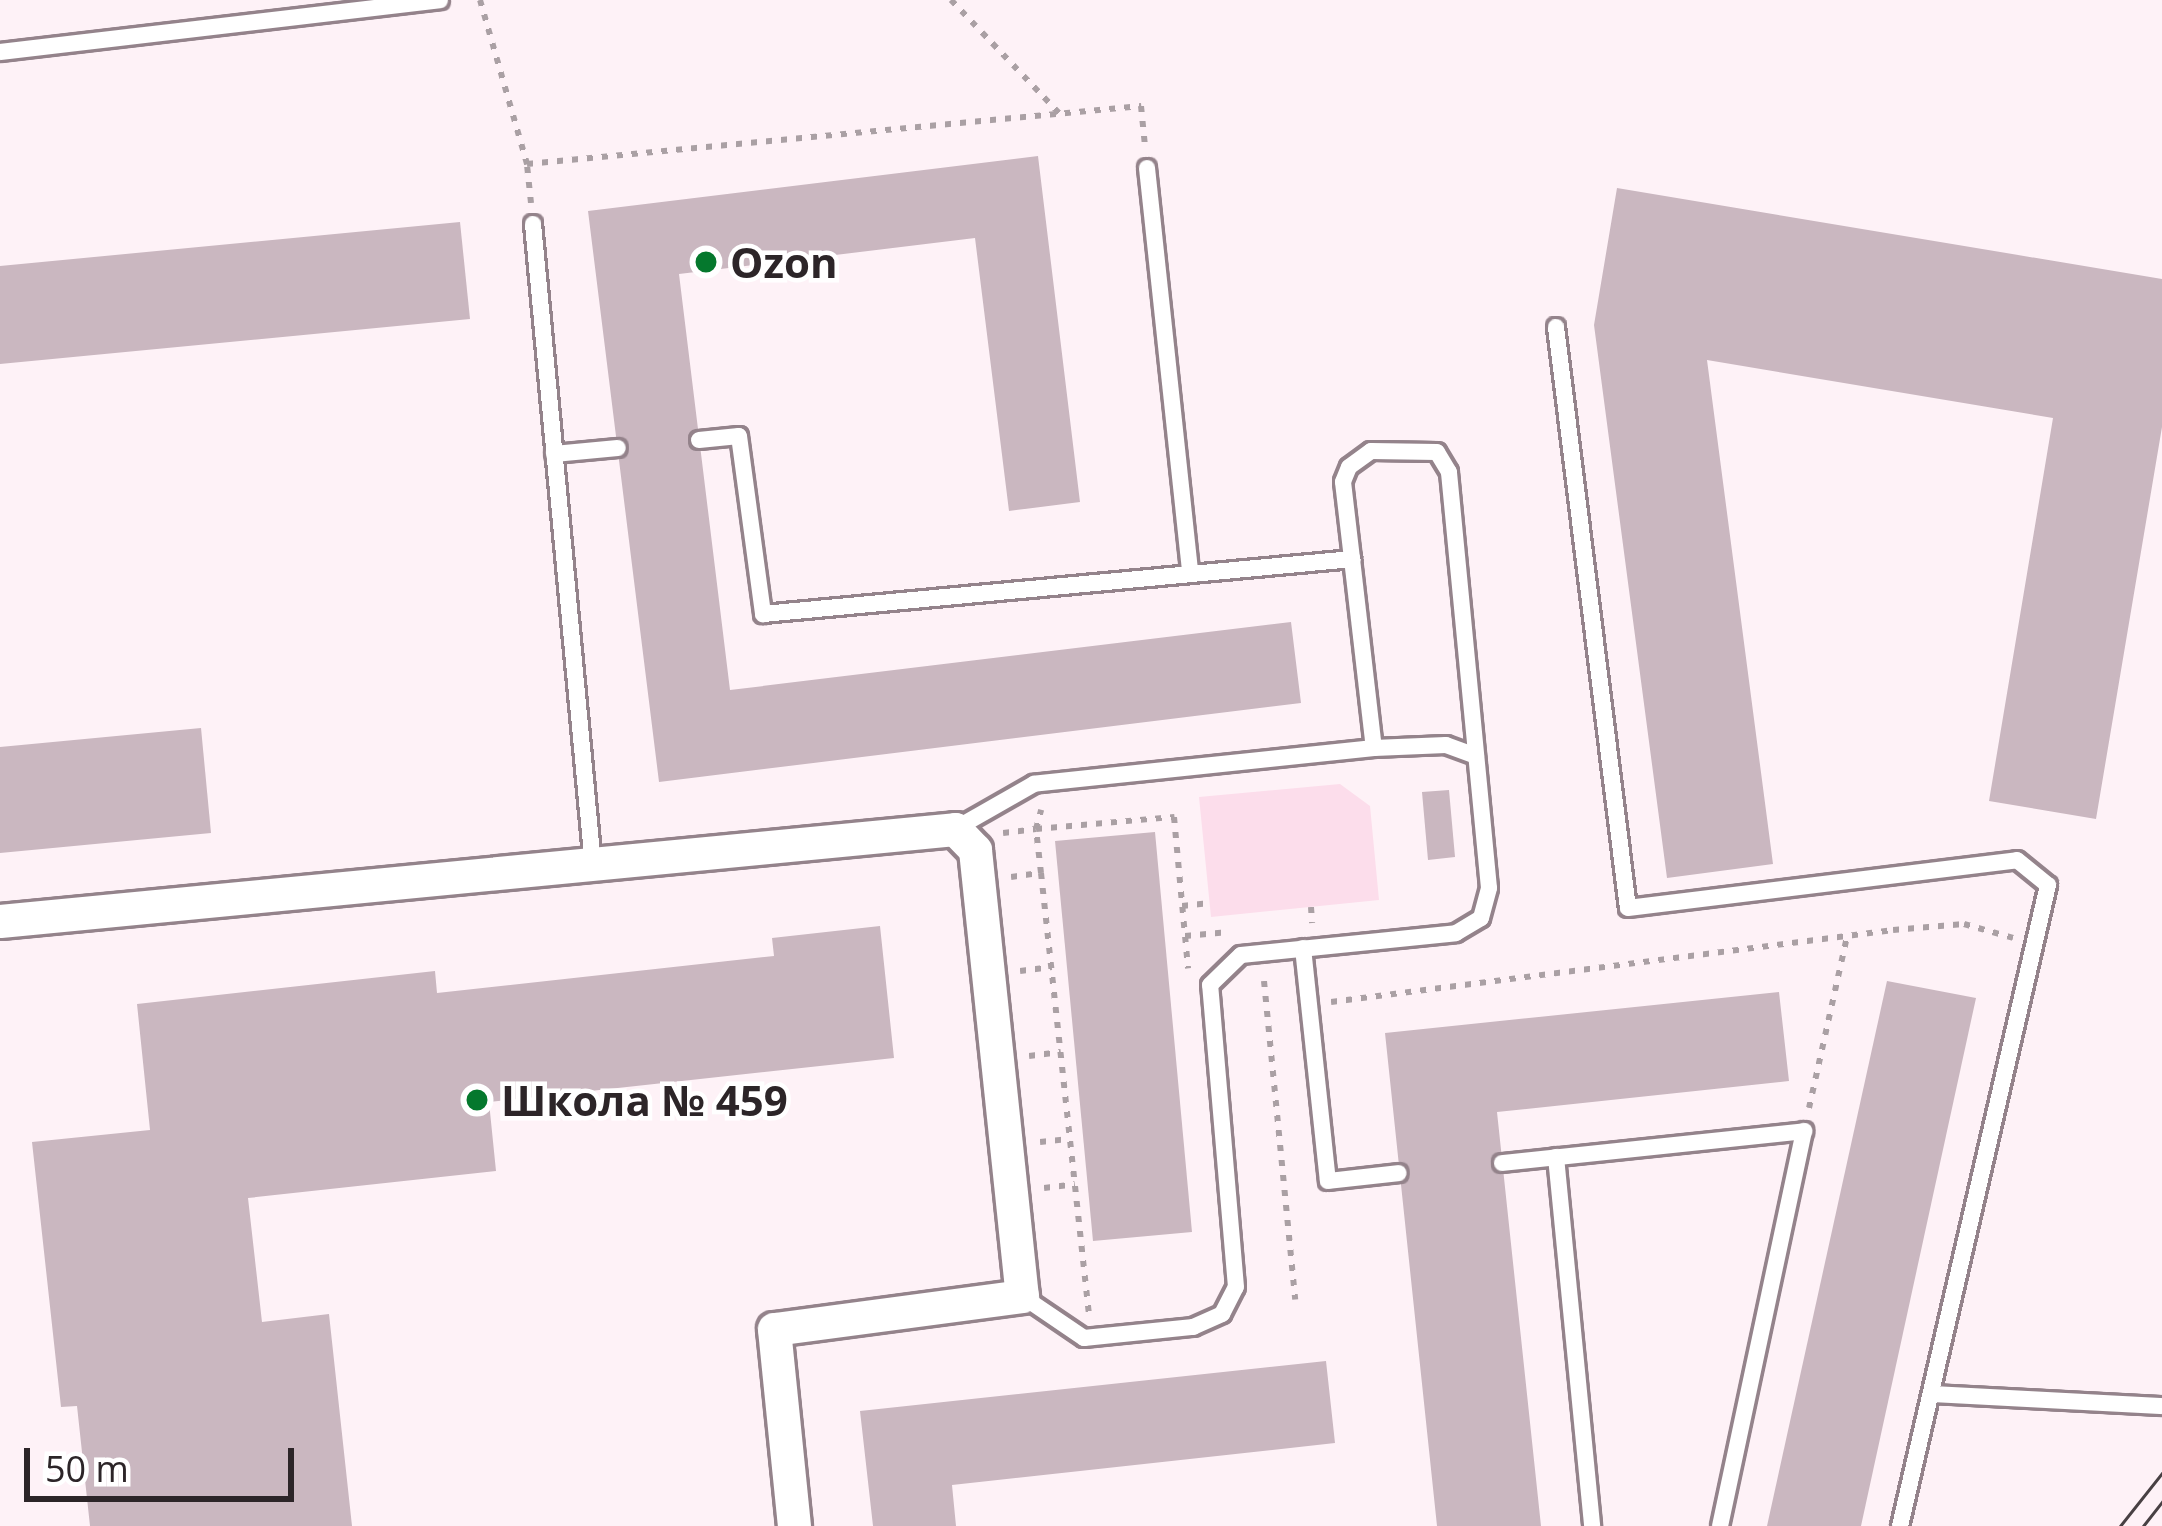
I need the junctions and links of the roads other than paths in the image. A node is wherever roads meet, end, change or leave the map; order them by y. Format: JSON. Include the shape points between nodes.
{"nodes":[{"id":1,"x":440,"y":0,"type":"edge"},
{"id":2,"x":0,"y":52,"type":"edge"},
{"id":3,"x":1147,"y":168,"type":"road end"},
{"id":4,"x":533,"y":224,"type":"road end"},
{"id":5,"x":1556,"y":327,"type":"dead end"},
{"id":6,"x":699,"y":440,"type":"dead end"},
{"id":7,"x":618,"y":448,"type":"dead end"},
{"id":8,"x":554,"y":454,"type":"junction"},
{"id":9,"x":1352,"y":560,"type":"junction"},
{"id":10,"x":1190,"y":572,"type":"junction"},
{"id":11,"x":1374,"y":748,"type":"junction"},
{"id":12,"x":1476,"y":756,"type":"junction"},
{"id":13,"x":955,"y":830,"type":"junction"},
{"id":14,"x":593,"y":866,"type":"junction"},
{"id":15,"x":0,"y":921,"type":"edge"},
{"id":16,"x":1303,"y":948,"type":"junction"},
{"id":17,"x":1556,"y":1156,"type":"junction"},
{"id":18,"x":1502,"y":1163,"type":"dead end"},
{"id":19,"x":1400,"y":1173,"type":"dead end"},
{"id":20,"x":1022,"y":1296,"type":"junction"},
{"id":21,"x":1931,"y":1394,"type":"junction"},
{"id":22,"x":2162,"y":1406,"type":"edge"},
{"id":23,"x":794,"y":1526,"type":"edge"},
{"id":24,"x":1592,"y":1526,"type":"edge"},
{"id":25,"x":1720,"y":1526,"type":"edge"},
{"id":26,"x":1900,"y":1526,"type":"edge"}],
"edges":[{"from":1,"to":2,"type":"lane"},
{"from":3,"to":10,"type":"lane"},
{"from":4,"to":8,"type":"lane"},
{"from":5,"to":21,"type":"lane","via":[[1628,908],[2018,860],[2048,885]]},
{"from":6,"to":10,"type":"lane","via":[[740,436],[763,614]]},
{"from":7,"to":8,"type":"lane"},
{"from":8,"to":14,"type":"lane"},
{"from":9,"to":10,"type":"lane"},
{"from":9,"to":11,"type":"lane"},
{"from":9,"to":12,"type":"lane","via":[[1343,482],[1349,467],[1371,451],[1437,452],[1449,472]]},
{"from":11,"to":12,"type":"lane","via":[[1446,745]]},
{"from":11,"to":13,"type":"lane","via":[[1034,784]]},
{"from":12,"to":16,"type":"lane","via":[[1489,888],[1480,918],[1456,933]]},
{"from":13,"to":14,"type":"street"},
{"from":13,"to":20,"type":"street","via":[[975,850]]},
{"from":14,"to":15,"type":"street"},
{"from":16,"to":19,"type":"lane","via":[[1328,1181]]},
{"from":16,"to":20,"type":"lane","via":[[1241,955],[1210,985],[1236,1287],[1222,1314],[1193,1327],[1084,1339]]},
{"from":17,"to":18,"type":"lane"},
{"from":17,"to":24,"type":"lane"},
{"from":17,"to":25,"type":"lane","via":[[1804,1131]]},
{"from":20,"to":23,"type":"street","via":[[774,1329]]},
{"from":21,"to":22,"type":"lane"},
{"from":21,"to":26,"type":"lane"}]}
